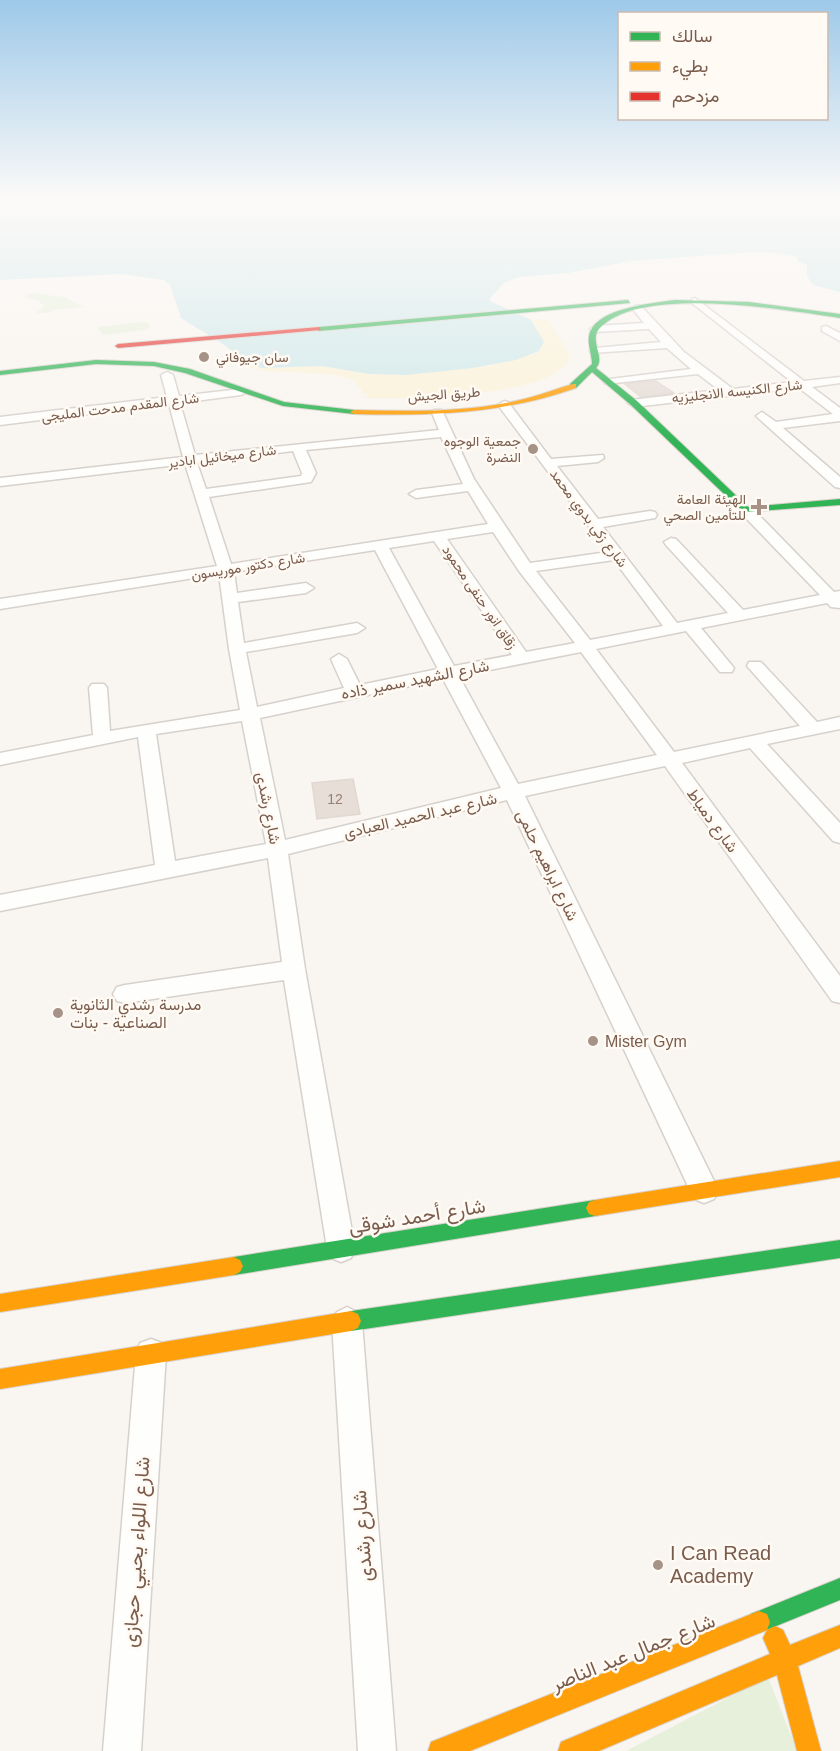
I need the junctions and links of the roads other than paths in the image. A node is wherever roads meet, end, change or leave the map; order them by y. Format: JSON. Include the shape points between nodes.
{"nodes":[{"id":1,"x":695,"y":301,"type":"junction"},
{"id":2,"x":637,"y":308,"type":"junction"},
{"id":3,"x":840,"y":308,"type":"edge"},
{"id":4,"x":840,"y":316,"type":"edge"},
{"id":5,"x":651,"y":326,"type":"junction"},
{"id":6,"x":595,"y":329,"type":"junction"},
{"id":7,"x":826,"y":329,"type":"dead end"},
{"id":8,"x":840,"y":338,"type":"edge"},
{"id":9,"x":154,"y":343,"type":"junction"},
{"id":10,"x":669,"y":345,"type":"junction"},
{"id":11,"x":595,"y":351,"type":"junction"},
{"id":12,"x":0,"y":362,"type":"edge"},
{"id":13,"x":167,"y":370,"type":"junction"},
{"id":14,"x":594,"y":370,"type":"junction"},
{"id":15,"x":699,"y":371,"type":"junction"},
{"id":16,"x":0,"y":373,"type":"edge"},
{"id":17,"x":840,"y":380,"type":"edge"},
{"id":18,"x":610,"y":382,"type":"junction"},
{"id":19,"x":801,"y":384,"type":"junction"},
{"id":20,"x":730,"y":392,"type":"junction"},
{"id":21,"x":241,"y":393,"type":"junction"},
{"id":22,"x":175,"y":401,"type":"junction"},
{"id":23,"x":634,"y":403,"type":"junction"},
{"id":24,"x":504,"y":405,"type":"junction"},
{"id":25,"x":438,"y":413,"type":"junction"},
{"id":26,"x":762,"y":416,"type":"dead end"},
{"id":27,"x":840,"y":416,"type":"edge"},
{"id":28,"x":0,"y":421,"type":"edge"},
{"id":29,"x":773,"y":426,"type":"junction"},
{"id":30,"x":445,"y":433,"type":"junction"},
{"id":31,"x":298,"y":447,"type":"junction"},
{"id":32,"x":598,"y":458,"type":"dead end"},
{"id":33,"x":190,"y":460,"type":"junction"},
{"id":34,"x":548,"y":463,"type":"junction"},
{"id":35,"x":0,"y":482,"type":"edge"},
{"id":36,"x":840,"y":484,"type":"edge"},
{"id":37,"x":471,"y":487,"type":"junction"},
{"id":38,"x":203,"y":494,"type":"junction"},
{"id":39,"x":416,"y":494,"type":"dead end"},
{"id":40,"x":840,"y":502,"type":"edge"},
{"id":41,"x":746,"y":510,"type":"junction"},
{"id":42,"x":650,"y":515,"type":"dead end"},
{"id":43,"x":594,"y":524,"type":"junction"},
{"id":44,"x":495,"y":527,"type":"junction"},
{"id":45,"x":438,"y":536,"type":"junction"},
{"id":46,"x":671,"y":542,"type":"dead end"},
{"id":47,"x":380,"y":545,"type":"junction"},
{"id":48,"x":618,"y":555,"type":"junction"},
{"id":49,"x":524,"y":568,"type":"junction"},
{"id":50,"x":226,"y":570,"type":"junction"},
{"id":51,"x":306,"y":588,"type":"dead end"},
{"id":52,"x":231,"y":598,"type":"junction"},
{"id":53,"x":837,"y":600,"type":"edge"},
{"id":54,"x":0,"y":604,"type":"edge"},
{"id":55,"x":740,"y":616,"type":"junction"},
{"id":56,"x":357,"y":628,"type":"dead end"},
{"id":57,"x":682,"y":628,"type":"junction"},
{"id":58,"x":586,"y":646,"type":"junction"},
{"id":59,"x":237,"y":650,"type":"junction"},
{"id":60,"x":522,"y":658,"type":"junction"},
{"id":61,"x":339,"y":659,"type":"dead end"},
{"id":62,"x":755,"y":666,"type":"dead end"},
{"id":63,"x":726,"y":668,"type":"dead end"},
{"id":64,"x":450,"y":672,"type":"junction"},
{"id":65,"x":98,"y":688,"type":"dead end"},
{"id":66,"x":354,"y":691,"type":"junction"},
{"id":67,"x":251,"y":714,"type":"junction"},
{"id":68,"x":840,"y":723,"type":"edge"},
{"id":69,"x":813,"y":729,"type":"junction"},
{"id":70,"x":146,"y":730,"type":"junction"},
{"id":71,"x":102,"y":739,"type":"junction"},
{"id":72,"x":754,"y":741,"type":"junction"},
{"id":73,"x":0,"y":759,"type":"edge"},
{"id":74,"x":669,"y":759,"type":"junction"},
{"id":75,"x":513,"y":792,"type":"junction"},
{"id":76,"x":840,"y":836,"type":"edge"},
{"id":77,"x":277,"y":849,"type":"junction"},
{"id":78,"x":166,"y":870,"type":"junction"},
{"id":79,"x":0,"y":903,"type":"edge"},
{"id":80,"x":294,"y":969,"type":"junction"},
{"id":81,"x":125,"y":994,"type":"dead end"},
{"id":82,"x":840,"y":994,"type":"edge"},
{"id":83,"x":840,"y":1169,"type":"edge"},
{"id":84,"x":705,"y":1190,"type":"junction"},
{"id":85,"x":341,"y":1248,"type":"junction"},
{"id":86,"x":840,"y":1249,"type":"edge"},
{"id":87,"x":0,"y":1303,"type":"edge"},
{"id":88,"x":347,"y":1322,"type":"junction"},
{"id":89,"x":151,"y":1354,"type":"junction"},
{"id":90,"x":0,"y":1379,"type":"edge"},
{"id":91,"x":840,"y":1589,"type":"edge"},
{"id":92,"x":767,"y":1618,"type":"junction"},
{"id":93,"x":840,"y":1636,"type":"edge"},
{"id":94,"x":784,"y":1658,"type":"junction"},
{"id":95,"x":122,"y":1751,"type":"edge"},
{"id":96,"x":378,"y":1751,"type":"edge"},
{"id":97,"x":440,"y":1751,"type":"edge"},
{"id":98,"x":570,"y":1751,"type":"edge"},
{"id":99,"x":809,"y":1751,"type":"edge"}],
"edges":[{"from":1,"to":2,"type":"main road"},
{"from":1,"to":4,"type":"main road"},
{"from":1,"to":19,"type":"street"},
{"from":2,"to":5,"type":"street"},
{"from":2,"to":6,"type":"main road","via":[[607,319]]},
{"from":3,"to":9,"type":"main road","via":[[712,296],[542,314]]},
{"from":5,"to":6,"type":"street"},
{"from":5,"to":10,"type":"street"},
{"from":6,"to":11,"type":"main road"},
{"from":7,"to":8,"type":"street"},
{"from":9,"to":12,"type":"main road"},
{"from":9,"to":13,"type":"main road","via":[[157,357]]},
{"from":10,"to":11,"type":"street"},
{"from":10,"to":15,"type":"street"},
{"from":11,"to":14,"type":"main road"},
{"from":13,"to":16,"type":"main road","name":"طريق الجيش","via":[[103,362]]},
{"from":13,"to":21,"type":"main road","name":"طريق الجيش","via":[[194,372]]},
{"from":13,"to":22,"type":"street","name":"شارع رشدى"},
{"from":14,"to":18,"type":"main road"},
{"from":14,"to":24,"type":"main road","name":"طريق الجيش","via":[[561,391]]},
{"from":15,"to":18,"type":"street"},
{"from":15,"to":20,"type":"street"},
{"from":17,"to":19,"type":"street","name":"شارع الكنيسه الانجليزيه"},
{"from":18,"to":23,"type":"main road"},
{"from":19,"to":20,"type":"street","name":"شارع الكنيسه الانجليزيه"},
{"from":19,"to":27,"type":"street"},
{"from":20,"to":23,"type":"street","name":"شارع الكنيسه الانجليزيه"},
{"from":21,"to":22,"type":"street","name":"شارع المقدم مدحت المليجى"},
{"from":21,"to":25,"type":"main road","name":"طريق الجيش","via":[[332,411]]},
{"from":22,"to":28,"type":"street","name":"شارع المقدم مدحت المليجى"},
{"from":22,"to":33,"type":"street","name":"شارع رشدى"},
{"from":23,"to":41,"type":"main road"},
{"from":24,"to":25,"type":"main road","name":"طريق الجيش"},
{"from":24,"to":34,"type":"street","name":"شارع زكي بدوي محمد"},
{"from":25,"to":30,"type":"street","name":"شارع دمياط"},
{"from":26,"to":29,"type":"street"},
{"from":27,"to":29,"type":"street"},
{"from":29,"to":36,"type":"street"},
{"from":30,"to":31,"type":"street","name":"شارع ميخائيل ابادير"},
{"from":30,"to":37,"type":"street","name":"شارع دمياط"},
{"from":31,"to":33,"type":"street","name":"شارع ميخائيل ابادير"},
{"from":31,"to":38,"type":"street","via":[[309,473],[306,479]]},
{"from":32,"to":34,"type":"street"},
{"from":33,"to":35,"type":"street","name":"شارع ميخائيل ابادير"},
{"from":33,"to":38,"type":"street","name":"شارع رشدى"},
{"from":34,"to":43,"type":"street","name":"شارع زكي بدوي محمد"},
{"from":37,"to":39,"type":"street"},
{"from":37,"to":44,"type":"street","name":"شارع دمياط"},
{"from":38,"to":50,"type":"street","name":"شارع رشدى"},
{"from":40,"to":41,"type":"main road"},
{"from":41,"to":53,"type":"street"},
{"from":42,"to":43,"type":"street"},
{"from":43,"to":48,"type":"street","name":"شارع زكي بدوي محمد"},
{"from":44,"to":45,"type":"street","name":"شارع دكتور موريسون"},
{"from":44,"to":49,"type":"street","name":"شارع دمياط"},
{"from":45,"to":47,"type":"street","name":"شارع دكتور موريسون"},
{"from":45,"to":60,"type":"street","name":"زقاق انور حنفى محمود"},
{"from":46,"to":55,"type":"street"},
{"from":47,"to":50,"type":"street","name":"شارع دكتور موريسون"},
{"from":47,"to":64,"type":"street","name":"شارع ابراهيم حلمى"},
{"from":48,"to":49,"type":"street"},
{"from":48,"to":57,"type":"street","name":"شارع زكي بدوي محمد"},
{"from":49,"to":58,"type":"street","name":"شارع دمياط"},
{"from":50,"to":52,"type":"street","name":"شارع رشدى"},
{"from":50,"to":54,"type":"street","name":"شارع دكتور موريسون"},
{"from":51,"to":52,"type":"street"},
{"from":52,"to":59,"type":"street","name":"شارع رشدى"},
{"from":53,"to":55,"type":"street","name":"شارع الشهيد سمير ذاده"},
{"from":55,"to":57,"type":"street","name":"شارع الشهيد سمير ذاده"},
{"from":56,"to":59,"type":"street"},
{"from":57,"to":58,"type":"street","name":"شارع الشهيد سمير ذاده"},
{"from":57,"to":63,"type":"street","name":"شارع زكي بدوي محمد"},
{"from":58,"to":60,"type":"street","name":"شارع الشهيد سمير ذاده"},
{"from":58,"to":74,"type":"street","name":"شارع دمياط"},
{"from":59,"to":67,"type":"street","name":"شارع رشدى"},
{"from":60,"to":64,"type":"street","name":"شارع الشهيد سمير ذاده"},
{"from":61,"to":66,"type":"street"},
{"from":62,"to":69,"type":"street"},
{"from":64,"to":66,"type":"street","name":"شارع الشهيد سمير ذاده"},
{"from":64,"to":75,"type":"street","name":"شارع ابراهيم حلمى"},
{"from":65,"to":71,"type":"street"},
{"from":66,"to":67,"type":"street","name":"شارع الشهيد سمير ذاده"},
{"from":67,"to":70,"type":"street","name":"شارع الشهيد سمير ذاده"},
{"from":67,"to":77,"type":"street","name":"شارع رشدى"},
{"from":68,"to":69,"type":"street","name":"شارع عبد الحميد العبادى"},
{"from":69,"to":72,"type":"street","name":"شارع عبد الحميد العبادى"},
{"from":70,"to":71,"type":"street","name":"شارع الشهيد سمير ذاده"},
{"from":70,"to":78,"type":"street"},
{"from":71,"to":73,"type":"street","name":"شارع الشهيد سمير ذاده"},
{"from":72,"to":74,"type":"street","name":"شارع عبد الحميد العبادى"},
{"from":72,"to":76,"type":"street"},
{"from":74,"to":75,"type":"street","name":"شارع عبد الحميد العبادى"},
{"from":74,"to":82,"type":"street","name":"شارع دمياط"},
{"from":75,"to":77,"type":"street","name":"شارع عبد الحميد العبادى"},
{"from":75,"to":84,"type":"street","name":"شارع ابراهيم حلمى"},
{"from":77,"to":78,"type":"street","name":"شارع عبد الحميد العبادى"},
{"from":77,"to":80,"type":"street","name":"شارع رشدى"},
{"from":78,"to":79,"type":"street","name":"شارع عبد الحميد العبادى"},
{"from":80,"to":81,"type":"street"},
{"from":80,"to":85,"type":"street","name":"شارع رشدى"},
{"from":83,"to":84,"type":"main road","name":"شارع أحمد شوقى"},
{"from":84,"to":85,"type":"main road","name":"شارع أحمد شوقى"},
{"from":85,"to":87,"type":"main road","name":"شارع أحمد شوقى"},
{"from":86,"to":88,"type":"main road"},
{"from":88,"to":89,"type":"main road"},
{"from":88,"to":96,"type":"street","name":"شارع رشدى"},
{"from":89,"to":90,"type":"main road"},
{"from":89,"to":95,"type":"street","name":"شارع اللواء يحيي حجازى"},
{"from":91,"to":92,"type":"main road","name":"شارع جمال عبد الناصر"},
{"from":92,"to":94,"type":"main road"},
{"from":92,"to":97,"type":"main road","name":"شارع جمال عبد الناصر"},
{"from":93,"to":94,"type":"main road"},
{"from":94,"to":98,"type":"main road"},
{"from":94,"to":99,"type":"main road"}]}
